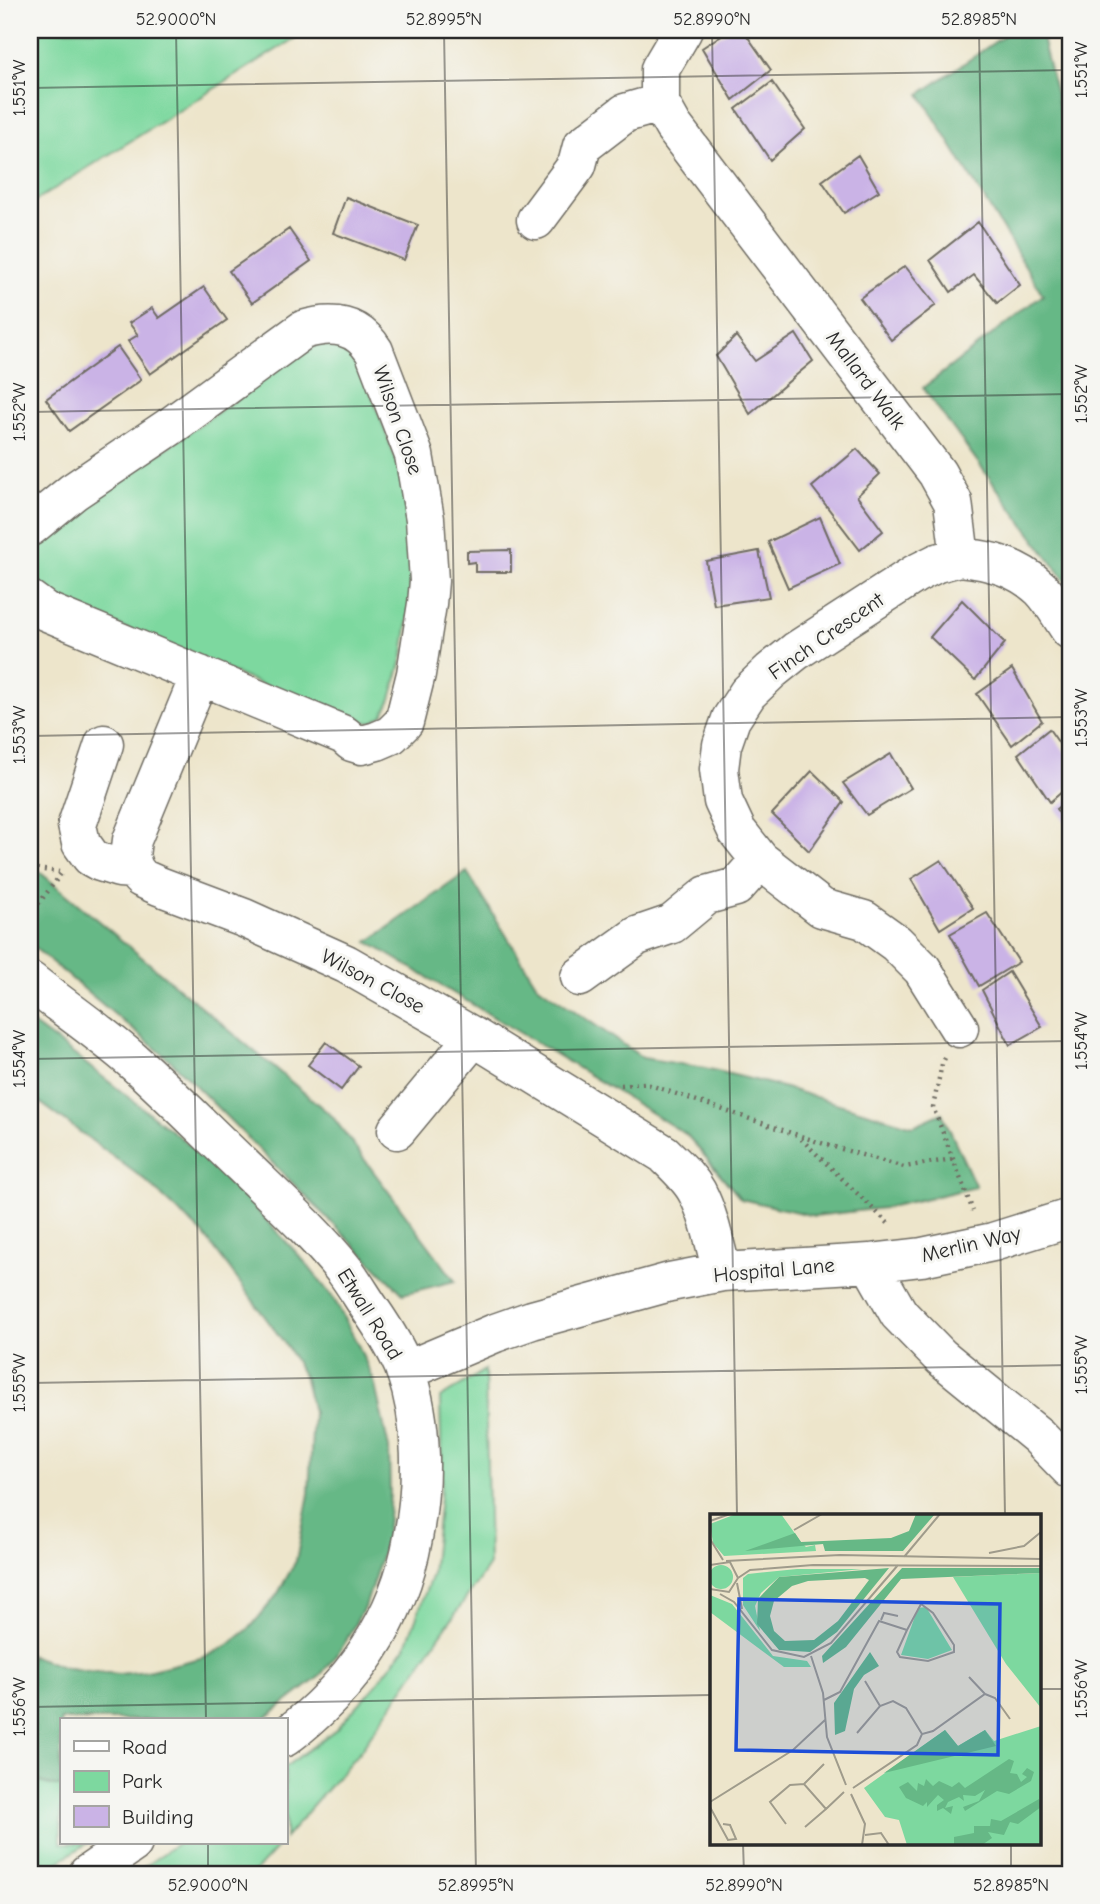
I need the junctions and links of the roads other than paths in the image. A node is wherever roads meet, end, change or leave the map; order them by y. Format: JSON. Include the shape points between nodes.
{"nodes":[{"id":1,"x":683,"y":30,"type":"edge"},
{"id":2,"x":660,"y":103,"type":"junction"},
{"id":3,"x":536,"y":220,"type":"dead end"},
{"id":4,"x":30,"y":527,"type":"edge"},
{"id":5,"x":960,"y":558,"type":"junction"},
{"id":6,"x":30,"y":600,"type":"edge"},
{"id":7,"x":1070,"y":630,"type":"edge"},
{"id":8,"x":200,"y":675,"type":"junction"},
{"id":9,"x":104,"y":744,"type":"dead end"},
{"id":10,"x":134,"y":869,"type":"junction"},
{"id":11,"x":748,"y":874,"type":"junction"},
{"id":12,"x":580,"y":976,"type":"dead end"},
{"id":13,"x":30,"y":981,"type":"edge"},
{"id":14,"x":959,"y":1028,"type":"road end"},
{"id":15,"x":474,"y":1037,"type":"junction"},
{"id":16,"x":397,"y":1130,"type":"dead end"},
{"id":17,"x":1070,"y":1218,"type":"edge"},
{"id":18,"x":887,"y":1261,"type":"junction"},
{"id":19,"x":722,"y":1272,"type":"junction"},
{"id":20,"x":405,"y":1371,"type":"junction"},
{"id":21,"x":1070,"y":1469,"type":"edge"},
{"id":22,"x":287,"y":1736,"type":"edge"},
{"id":23,"x":131,"y":1844,"type":"edge"},
{"id":24,"x":86,"y":1873,"type":"edge"}],
"edges":[{"from":1,"to":2,"type":"street","via":[[660,69]]},
{"from":2,"to":3,"type":"street","via":[[625,113],[582,146],[577,165]]},
{"from":2,"to":5,"type":"street","name":"Mallard Walk","via":[[937,473],[953,502]]},
{"from":4,"to":8,"type":"street","name":"Wilson Close","via":[[303,330],[317,326],[356,330],[374,351],[414,455],[425,519],[427,604],[404,722],[391,735],[362,745]]},
{"from":5,"to":7,"type":"street","via":[[982,559],[1020,574],[1041,590]]},
{"from":5,"to":11,"type":"street","name":"Finch Crescent","via":[[937,563],[904,581],[796,651],[748,693],[731,719],[719,769],[723,800]]},
{"from":6,"to":8,"type":"street","name":"Wilson Close","via":[[45,611]]},
{"from":8,"to":10,"type":"street","via":[[132,840]]},
{"from":9,"to":10,"type":"street","via":[[77,825],[81,843],[100,862]]},
{"from":10,"to":15,"type":"street","name":"Wilson Close","via":[[141,878],[346,964]]},
{"from":11,"to":12,"type":"street","via":[[707,895],[672,924],[637,936]]},
{"from":11,"to":14,"type":"street","name":"Finch Crescent","via":[[822,908],[864,920],[896,943],[922,969]]},
{"from":13,"to":20,"type":"street","name":"Etwall Road","via":[[134,1062],[306,1226],[345,1271]]},
{"from":15,"to":16,"type":"street"},
{"from":15,"to":19,"type":"street","name":"Wilson Close","via":[[664,1154],[683,1172],[712,1231]]},
{"from":17,"to":18,"type":"street","name":"Merlin Way","via":[[985,1244]]},
{"from":18,"to":19,"type":"street","name":"Hospital Lane"},
{"from":18,"to":21,"type":"street","via":[[899,1314]]},
{"from":19,"to":20,"type":"street","name":"Hospital Lane","via":[[532,1320]]},
{"from":20,"to":22,"type":"street","name":"Etwall Road","via":[[416,1419],[420,1469],[409,1562],[397,1596],[363,1659],[327,1701]]},
{"from":23,"to":24,"type":"street"}]}
